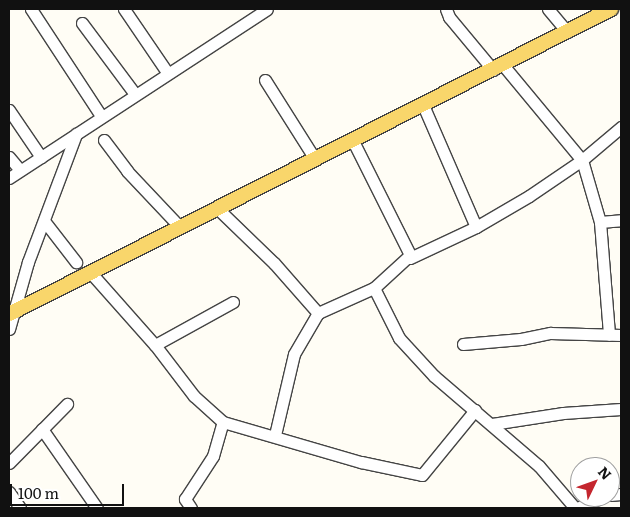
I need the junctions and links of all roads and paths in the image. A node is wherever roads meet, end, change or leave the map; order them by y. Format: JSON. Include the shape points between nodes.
{"nodes":[{"id":1,"x":31,"y":9,"type":"edge"},
{"id":2,"x":124,"y":9,"type":"edge"},
{"id":3,"x":267,"y":9,"type":"edge"},
{"id":4,"x":446,"y":9,"type":"edge"},
{"id":5,"x":548,"y":9,"type":"edge"},
{"id":6,"x":611,"y":9,"type":"edge"},
{"id":7,"x":82,"y":23,"type":"dead end"},
{"id":8,"x":567,"y":32,"type":"junction"},
{"id":9,"x":498,"y":67,"type":"junction"},
{"id":10,"x":167,"y":72,"type":"junction"},
{"id":11,"x":265,"y":80,"type":"dead end"},
{"id":12,"x":135,"y":94,"type":"junction"},
{"id":13,"x":423,"y":105,"type":"junction"},
{"id":14,"x":9,"y":110,"type":"edge"},
{"id":15,"x":101,"y":116,"type":"junction"},
{"id":16,"x":621,"y":127,"type":"edge"},
{"id":17,"x":76,"y":134,"type":"junction"},
{"id":18,"x":104,"y":140,"type":"dead end"},
{"id":19,"x":353,"y":141,"type":"junction"},
{"id":20,"x":9,"y":157,"type":"edge"},
{"id":21,"x":41,"y":157,"type":"junction"},
{"id":22,"x":315,"y":159,"type":"junction"},
{"id":23,"x":582,"y":160,"type":"junction"},
{"id":24,"x":20,"y":170,"type":"junction"},
{"id":25,"x":9,"y":178,"type":"edge"},
{"id":26,"x":218,"y":209,"type":"junction"},
{"id":27,"x":621,"y":220,"type":"edge"},
{"id":28,"x":45,"y":222,"type":"junction"},
{"id":29,"x":600,"y":222,"type":"junction"},
{"id":30,"x":476,"y":227,"type":"junction"},
{"id":31,"x":180,"y":228,"type":"junction"},
{"id":32,"x":410,"y":258,"type":"junction"},
{"id":33,"x":76,"y":262,"type":"dead end"},
{"id":34,"x":91,"y":273,"type":"junction"},
{"id":35,"x":374,"y":288,"type":"junction"},
{"id":36,"x":233,"y":302,"type":"dead end"},
{"id":37,"x":11,"y":313,"type":"edge"},
{"id":38,"x":318,"y":313,"type":"junction"},
{"id":39,"x":9,"y":329,"type":"edge"},
{"id":40,"x":621,"y":334,"type":"edge"},
{"id":41,"x":609,"y":335,"type":"junction"},
{"id":42,"x":462,"y":344,"type":"dead end"},
{"id":43,"x":155,"y":345,"type":"junction"},
{"id":44,"x":67,"y":404,"type":"dead end"},
{"id":45,"x":475,"y":410,"type":"junction"},
{"id":46,"x":621,"y":410,"type":"edge"},
{"id":47,"x":223,"y":422,"type":"junction"},
{"id":48,"x":492,"y":424,"type":"junction"},
{"id":49,"x":42,"y":429,"type":"junction"},
{"id":50,"x":275,"y":435,"type":"junction"},
{"id":51,"x":9,"y":463,"type":"edge"},
{"id":52,"x":9,"y":492,"type":"edge"},
{"id":53,"x":20,"y":508,"type":"edge"},
{"id":54,"x":97,"y":508,"type":"edge"},
{"id":55,"x":191,"y":508,"type":"edge"},
{"id":56,"x":576,"y":508,"type":"edge"}],
"edges":[{"from":1,"to":15,"type":"street"},
{"from":2,"to":10,"type":"street"},
{"from":3,"to":10,"type":"street"},
{"from":4,"to":9,"type":"street","via":[[449,17]]},
{"from":5,"to":8,"type":"street"},
{"from":6,"to":8,"type":"main road"},
{"from":7,"to":12,"type":"street"},
{"from":8,"to":9,"type":"main road"},
{"from":9,"to":13,"type":"main road"},
{"from":9,"to":23,"type":"street"},
{"from":10,"to":12,"type":"street"},
{"from":11,"to":22,"type":"street"},
{"from":12,"to":15,"type":"street"},
{"from":13,"to":19,"type":"main road"},
{"from":13,"to":30,"type":"street"},
{"from":14,"to":21,"type":"street"},
{"from":15,"to":17,"type":"street"},
{"from":16,"to":23,"type":"street"},
{"from":17,"to":21,"type":"street"},
{"from":17,"to":28,"type":"street"},
{"from":18,"to":31,"type":"street","via":[[127,171]]},
{"from":19,"to":22,"type":"main road"},
{"from":19,"to":32,"type":"street"},
{"from":20,"to":24,"type":"street"},
{"from":21,"to":24,"type":"street"},
{"from":22,"to":26,"type":"main road"},
{"from":23,"to":29,"type":"street"},
{"from":23,"to":30,"type":"street"},
{"from":24,"to":25,"type":"street"},
{"from":26,"to":31,"type":"main road"},
{"from":26,"to":38,"type":"street"},
{"from":27,"to":29,"type":"street"},
{"from":28,"to":33,"type":"street"},
{"from":28,"to":37,"type":"street"},
{"from":29,"to":41,"type":"street"},
{"from":30,"to":32,"type":"street"},
{"from":31,"to":34,"type":"main road"},
{"from":32,"to":35,"type":"street","via":[[379,280]]},
{"from":34,"to":37,"type":"main road"},
{"from":34,"to":43,"type":"street"},
{"from":35,"to":38,"type":"street"},
{"from":35,"to":45,"type":"street","via":[[399,338],[413,357]]},
{"from":36,"to":43,"type":"street"},
{"from":37,"to":39,"type":"street"},
{"from":38,"to":50,"type":"street","via":[[294,354]]},
{"from":40,"to":41,"type":"street"},
{"from":41,"to":42,"type":"street","via":[[550,334],[521,340]]},
{"from":43,"to":47,"type":"street","via":[[194,396]]},
{"from":44,"to":49,"type":"street"},
{"from":45,"to":48,"type":"street"},
{"from":45,"to":50,"type":"street","via":[[422,475],[361,462]]},
{"from":46,"to":48,"type":"street","via":[[563,413]]},
{"from":47,"to":50,"type":"street"},
{"from":47,"to":55,"type":"street","via":[[213,456],[185,499]]},
{"from":48,"to":56,"type":"street","via":[[539,466]]},
{"from":49,"to":51,"type":"street"},
{"from":49,"to":54,"type":"street"},
{"from":52,"to":53,"type":"street"}]}
